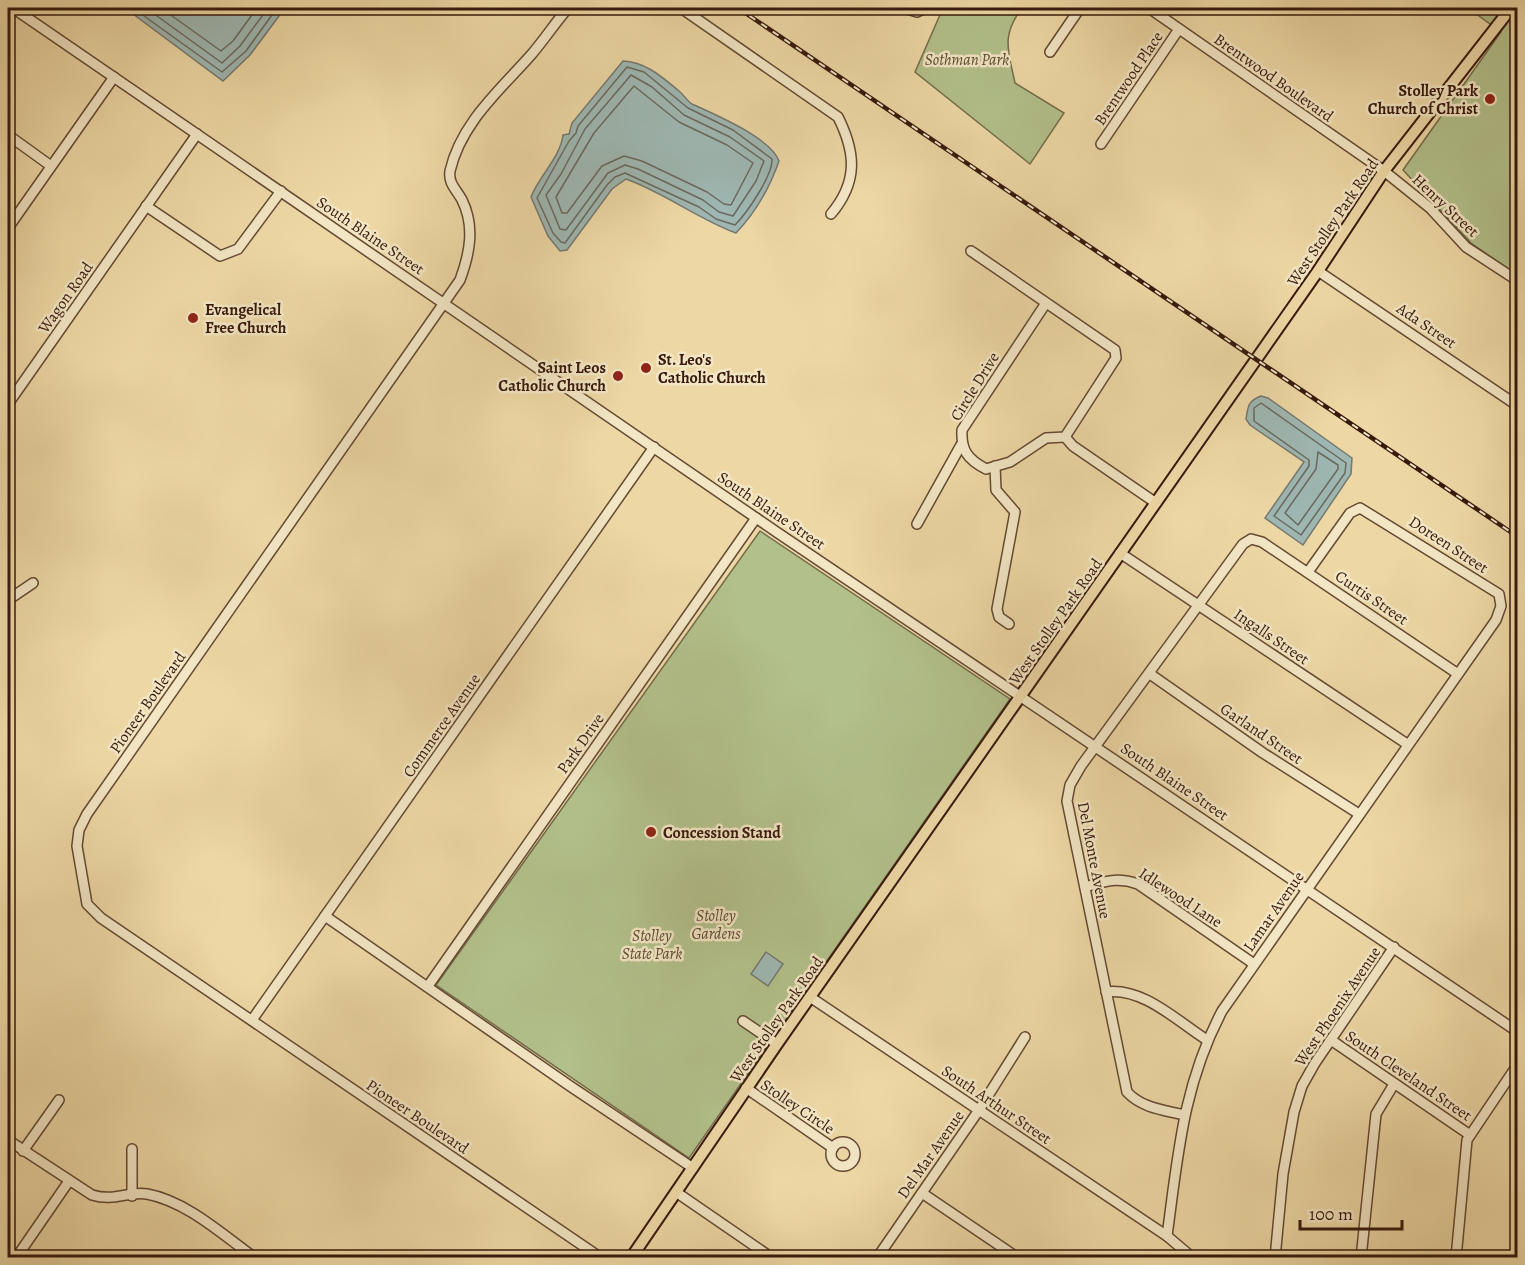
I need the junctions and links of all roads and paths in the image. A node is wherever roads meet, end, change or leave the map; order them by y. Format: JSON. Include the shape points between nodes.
{"nodes":[{"id":1,"x":13,"y":8,"type":"edge"},
{"id":2,"x":568,"y":8,"type":"edge"},
{"id":3,"x":681,"y":8,"type":"edge"},
{"id":4,"x":904,"y":8,"type":"edge"},
{"id":5,"x":926,"y":8,"type":"edge"},
{"id":6,"x":1080,"y":8,"type":"edge"},
{"id":7,"x":1149,"y":8,"type":"edge"},
{"id":8,"x":1511,"y":8,"type":"edge"},
{"id":9,"x":1179,"y":29,"type":"junction"},
{"id":10,"x":1050,"y":52,"type":"dead end"},
{"id":11,"x":114,"y":77,"type":"junction"},
{"id":12,"x":197,"y":134,"type":"junction"},
{"id":13,"x":8,"y":135,"type":"edge"},
{"id":14,"x":1101,"y":144,"type":"dead end"},
{"id":15,"x":51,"y":166,"type":"junction"},
{"id":16,"x":1384,"y":171,"type":"junction"},
{"id":17,"x":281,"y":191,"type":"junction"},
{"id":18,"x":146,"y":207,"type":"junction"},
{"id":19,"x":831,"y":214,"type":"dead end"},
{"id":20,"x":8,"y":228,"type":"edge"},
{"id":21,"x":971,"y":251,"type":"dead end"},
{"id":22,"x":1318,"y":271,"type":"junction"},
{"id":23,"x":1518,"y":281,"type":"edge"},
{"id":24,"x":445,"y":303,"type":"junction"},
{"id":25,"x":1046,"y":303,"type":"junction"},
{"id":26,"x":8,"y":404,"type":"edge"},
{"id":27,"x":1518,"y":406,"type":"edge"},
{"id":28,"x":1065,"y":437,"type":"junction"},
{"id":29,"x":961,"y":445,"type":"junction"},
{"id":30,"x":654,"y":447,"type":"junction"},
{"id":31,"x":994,"y":466,"type":"junction"},
{"id":32,"x":1156,"y":503,"type":"junction"},
{"id":33,"x":756,"y":518,"type":"junction"},
{"id":34,"x":917,"y":524,"type":"dead end"},
{"id":35,"x":1268,"y":546,"type":"joint"},
{"id":36,"x":1120,"y":553,"type":"junction"},
{"id":37,"x":1308,"y":572,"type":"junction"},
{"id":38,"x":33,"y":582,"type":"dead end"},
{"id":39,"x":8,"y":600,"type":"edge"},
{"id":40,"x":1199,"y":606,"type":"junction"},
{"id":41,"x":1500,"y":608,"type":"joint"},
{"id":42,"x":1009,"y":624,"type":"dead end"},
{"id":43,"x":1150,"y":674,"type":"junction"},
{"id":44,"x":1458,"y":674,"type":"junction"},
{"id":45,"x":1021,"y":695,"type":"junction"},
{"id":46,"x":1407,"y":744,"type":"junction"},
{"id":47,"x":1097,"y":747,"type":"junction"},
{"id":48,"x":1359,"y":814,"type":"junction"},
{"id":49,"x":1085,"y":887,"type":"junction"},
{"id":50,"x":1307,"y":888,"type":"junction"},
{"id":51,"x":325,"y":916,"type":"junction"},
{"id":52,"x":1394,"y":947,"type":"junction"},
{"id":53,"x":1254,"y":964,"type":"junction"},
{"id":54,"x":428,"y":987,"type":"junction"},
{"id":55,"x":1106,"y":992,"type":"junction"},
{"id":56,"x":810,"y":997,"type":"junction"},
{"id":57,"x":252,"y":1020,"type":"junction"},
{"id":58,"x":743,"y":1021,"type":"dead end"},
{"id":59,"x":1518,"y":1032,"type":"edge"},
{"id":60,"x":1025,"y":1037,"type":"dead end"},
{"id":61,"x":1207,"y":1040,"type":"junction"},
{"id":62,"x":1331,"y":1040,"type":"junction"},
{"id":63,"x":777,"y":1044,"type":"junction"},
{"id":64,"x":1518,"y":1064,"type":"edge"},
{"id":65,"x":1395,"y":1084,"type":"junction"},
{"id":66,"x":746,"y":1088,"type":"junction"},
{"id":67,"x":59,"y":1100,"type":"dead end"},
{"id":68,"x":979,"y":1110,"type":"junction"},
{"id":69,"x":1184,"y":1115,"type":"junction"},
{"id":70,"x":1470,"y":1135,"type":"junction"},
{"id":71,"x":8,"y":1140,"type":"edge"},
{"id":72,"x":833,"y":1148,"type":"dead end"},
{"id":73,"x":132,"y":1149,"type":"dead end"},
{"id":74,"x":23,"y":1150,"type":"junction"},
{"id":75,"x":693,"y":1168,"type":"junction"},
{"id":76,"x":69,"y":1181,"type":"junction"},
{"id":77,"x":676,"y":1192,"type":"junction"},
{"id":78,"x":922,"y":1192,"type":"junction"},
{"id":79,"x":132,"y":1196,"type":"junction"},
{"id":80,"x":1167,"y":1236,"type":"junction"},
{"id":81,"x":8,"y":1255,"type":"edge"},
{"id":82,"x":14,"y":1257,"type":"edge"},
{"id":83,"x":255,"y":1257,"type":"edge"},
{"id":84,"x":601,"y":1257,"type":"edge"},
{"id":85,"x":631,"y":1257,"type":"edge"},
{"id":86,"x":772,"y":1257,"type":"edge"},
{"id":87,"x":877,"y":1257,"type":"edge"},
{"id":88,"x":1018,"y":1257,"type":"edge"},
{"id":89,"x":1193,"y":1257,"type":"edge"},
{"id":90,"x":1275,"y":1257,"type":"edge"},
{"id":91,"x":1361,"y":1257,"type":"edge"},
{"id":92,"x":1456,"y":1257,"type":"edge"}],
"edges":[{"from":1,"to":11,"type":"street","name":"South Blaine Street"},
{"from":2,"to":24,"type":"street","name":"Pioneer Boulevard","via":[[475,117],[450,171],[450,183],[462,199],[470,222],[470,240],[460,280]]},
{"from":3,"to":19,"type":"street","via":[[838,117],[850,146],[851,178],[844,198]]},
{"from":4,"to":5,"type":"street","via":[[917,12]]},
{"from":6,"to":10,"type":"street"},
{"from":7,"to":9,"type":"street","name":"Brentwood Boulevard"},
{"from":8,"to":16,"type":"main road","name":"West Stolley Park Road"},
{"from":9,"to":14,"type":"street","name":"Brentwood Place"},
{"from":9,"to":16,"type":"street","name":"Brentwood Boulevard"},
{"from":11,"to":12,"type":"street","name":"South Blaine Street"},
{"from":11,"to":15,"type":"street"},
{"from":12,"to":17,"type":"street","name":"South Blaine Street"},
{"from":12,"to":18,"type":"street","name":"Wagon Road"},
{"from":13,"to":15,"type":"street"},
{"from":15,"to":20,"type":"street"},
{"from":16,"to":22,"type":"main road","name":"West Stolley Park Road"},
{"from":16,"to":23,"type":"street","name":"Henry Street","via":[[1430,208],[1466,247]]},
{"from":17,"to":18,"type":"street","via":[[238,249],[220,256]]},
{"from":17,"to":24,"type":"street","name":"South Blaine Street"},
{"from":18,"to":26,"type":"street","name":"Wagon Road"},
{"from":21,"to":25,"type":"street"},
{"from":22,"to":27,"type":"street","name":"Ada Street"},
{"from":22,"to":32,"type":"main road","name":"West Stolley Park Road"},
{"from":24,"to":30,"type":"street","name":"South Blaine Street"},
{"from":24,"to":57,"type":"street","name":"Pioneer Boulevard","via":[[79,830],[77,846],[87,904],[101,918]]},
{"from":25,"to":28,"type":"street","via":[[1115,350],[1116,358]]},
{"from":25,"to":29,"type":"street","name":"Circle Drive","via":[[962,430]]},
{"from":28,"to":31,"type":"street","via":[[1046,438],[1010,462]]},
{"from":28,"to":32,"type":"street","via":[[1072,446]]},
{"from":29,"to":31,"type":"street","name":"Circle Drive","via":[[975,464],[986,469]]},
{"from":29,"to":34,"type":"street"},
{"from":30,"to":33,"type":"street","name":"South Blaine Street"},
{"from":30,"to":51,"type":"street","name":"Commerce Avenue"},
{"from":31,"to":42,"type":"street","via":[[996,490],[1015,512],[997,609],[999,617]]},
{"from":32,"to":36,"type":"main road","name":"West Stolley Park Road"},
{"from":33,"to":45,"type":"street","name":"South Blaine Street"},
{"from":33,"to":54,"type":"street","name":"Park Drive"},
{"from":35,"to":37,"type":"street","name":"Curtis Street"},
{"from":35,"to":40,"type":"street","name":"Del Monte Avenue","via":[[1251,539],[1243,544]]},
{"from":36,"to":40,"type":"street","name":"Ingalls Street"},
{"from":36,"to":45,"type":"main road","name":"West Stolley Park Road"},
{"from":37,"to":41,"type":"street","name":"Doreen Street","via":[[1350,513],[1360,507],[1499,594]]},
{"from":37,"to":44,"type":"street","name":"Curtis Street"},
{"from":38,"to":39,"type":"street"},
{"from":40,"to":43,"type":"street","name":"Del Monte Avenue"},
{"from":40,"to":46,"type":"street","name":"Ingalls Street"},
{"from":41,"to":44,"type":"street","name":"Lamar Avenue","via":[[1496,620]]},
{"from":43,"to":47,"type":"street","name":"Del Monte Avenue"},
{"from":43,"to":48,"type":"street","name":"Garland Street"},
{"from":44,"to":46,"type":"street","name":"Lamar Avenue"},
{"from":45,"to":47,"type":"street","name":"South Blaine Street"},
{"from":45,"to":56,"type":"main road","name":"West Stolley Park Road"},
{"from":46,"to":48,"type":"street","name":"Lamar Avenue"},
{"from":47,"to":49,"type":"street","name":"Del Monte Avenue","via":[[1070,784],[1067,801]]},
{"from":47,"to":50,"type":"street","name":"South Blaine Street"},
{"from":48,"to":50,"type":"street","name":"Lamar Avenue"},
{"from":49,"to":53,"type":"street","name":"Idlewood Lane","via":[[1110,879],[1138,884]]},
{"from":49,"to":55,"type":"street","name":"Del Monte Avenue"},
{"from":50,"to":52,"type":"street","name":"South Blaine Street"},
{"from":50,"to":53,"type":"street","name":"Lamar Avenue"},
{"from":51,"to":54,"type":"street"},
{"from":51,"to":57,"type":"street","name":"Commerce Avenue"},
{"from":52,"to":59,"type":"street","name":"South Blaine Street"},
{"from":52,"to":62,"type":"street","name":"West Phoenix Avenue"},
{"from":53,"to":61,"type":"street","name":"Lamar Avenue"},
{"from":54,"to":75,"type":"street"},
{"from":55,"to":61,"type":"street","via":[[1120,990],[1139,995]]},
{"from":55,"to":69,"type":"street","name":"Del Monte Avenue","via":[[1126,1092],[1148,1107]]},
{"from":56,"to":63,"type":"main road","name":"West Stolley Park Road"},
{"from":56,"to":68,"type":"street","name":"South Arthur Street"},
{"from":57,"to":84,"type":"street","name":"Pioneer Boulevard"},
{"from":58,"to":63,"type":"street"},
{"from":60,"to":68,"type":"street","name":"Del Mar Avenue"},
{"from":61,"to":69,"type":"street","name":"Lamar Avenue"},
{"from":62,"to":65,"type":"street","name":"South Cleveland Street"},
{"from":62,"to":90,"type":"street","name":"West Phoenix Avenue","via":[[1302,1086],[1294,1112]]},
{"from":63,"to":66,"type":"main road","name":"West Stolley Park Road"},
{"from":64,"to":70,"type":"street"},
{"from":65,"to":70,"type":"street","name":"South Cleveland Street"},
{"from":65,"to":91,"type":"street","via":[[1376,1114]]},
{"from":66,"to":72,"type":"street","name":"Stolley Circle"},
{"from":66,"to":75,"type":"main road","name":"West Stolley Park Road"},
{"from":67,"to":74,"type":"street"},
{"from":68,"to":78,"type":"street","name":"Del Mar Avenue"},
{"from":68,"to":80,"type":"street","name":"South Arthur Street"},
{"from":69,"to":80,"type":"street","name":"Lamar Avenue"},
{"from":70,"to":92,"type":"street"},
{"from":71,"to":74,"type":"street"},
{"from":73,"to":79,"type":"street"},
{"from":74,"to":76,"type":"street"},
{"from":75,"to":77,"type":"main road","name":"West Stolley Park Road"},
{"from":76,"to":79,"type":"street","via":[[107,1200]]},
{"from":76,"to":82,"type":"street"},
{"from":77,"to":85,"type":"main road","name":"West Stolley Park Road"},
{"from":77,"to":86,"type":"street"},
{"from":78,"to":87,"type":"street","name":"Del Mar Avenue"},
{"from":78,"to":88,"type":"street"},
{"from":79,"to":83,"type":"street","via":[[144,1194],[173,1202]]},
{"from":80,"to":89,"type":"street"},
{"from":81,"to":82,"type":"street"}]}
